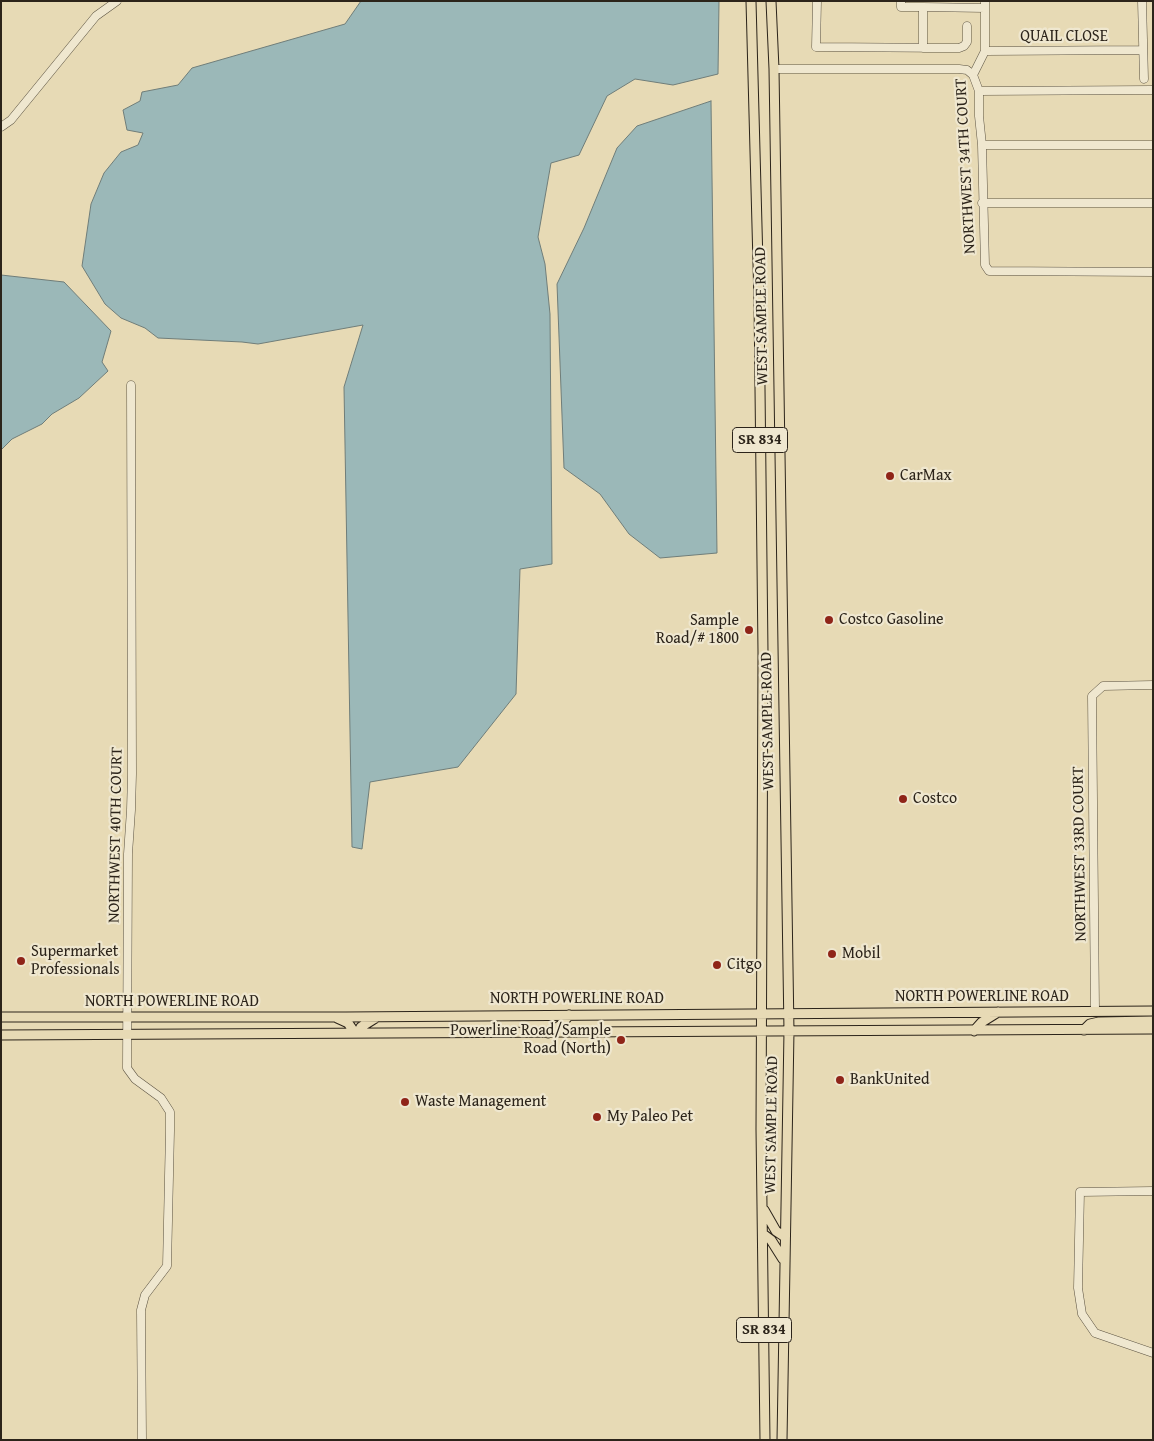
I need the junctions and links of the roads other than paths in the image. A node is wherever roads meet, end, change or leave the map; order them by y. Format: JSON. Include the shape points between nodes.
{"nodes":[{"id":1,"x":117,"y":1,"type":"edge"},
{"id":2,"x":751,"y":1,"type":"edge"},
{"id":3,"x":771,"y":1,"type":"edge"},
{"id":4,"x":817,"y":1,"type":"edge"},
{"id":5,"x":901,"y":1,"type":"edge"},
{"id":6,"x":1142,"y":1,"type":"edge"},
{"id":7,"x":968,"y":5,"type":"edge"},
{"id":8,"x":985,"y":5,"type":"edge"},
{"id":9,"x":923,"y":7,"type":"junction"},
{"id":10,"x":967,"y":26,"type":"dead end"},
{"id":11,"x":922,"y":48,"type":"junction"},
{"id":12,"x":1143,"y":50,"type":"junction"},
{"id":13,"x":985,"y":51,"type":"junction"},
{"id":14,"x":774,"y":69,"type":"junction"},
{"id":15,"x":973,"y":75,"type":"junction"},
{"id":16,"x":1144,"y":79,"type":"dead end"},
{"id":17,"x":979,"y":90,"type":"junction"},
{"id":18,"x":1153,"y":90,"type":"edge"},
{"id":19,"x":1,"y":127,"type":"edge"},
{"id":20,"x":982,"y":145,"type":"junction"},
{"id":21,"x":1153,"y":145,"type":"edge"},
{"id":22,"x":982,"y":203,"type":"junction"},
{"id":23,"x":1153,"y":203,"type":"edge"},
{"id":24,"x":1153,"y":272,"type":"edge"},
{"id":25,"x":131,"y":386,"type":"dead end"},
{"id":26,"x":1153,"y":685,"type":"edge"},
{"id":27,"x":1153,"y":1010,"type":"edge"},
{"id":28,"x":1095,"y":1011,"type":"junction"},
{"id":29,"x":998,"y":1012,"type":"junction"},
{"id":30,"x":762,"y":1013,"type":"junction"},
{"id":31,"x":788,"y":1013,"type":"junction"},
{"id":32,"x":569,"y":1014,"type":"junction"},
{"id":33,"x":334,"y":1016,"type":"junction"},
{"id":34,"x":379,"y":1016,"type":"junction"},
{"id":35,"x":1,"y":1017,"type":"edge"},
{"id":36,"x":127,"y":1017,"type":"junction"},
{"id":37,"x":1153,"y":1021,"type":"edge"},
{"id":38,"x":1153,"y":1029,"type":"edge"},
{"id":39,"x":974,"y":1030,"type":"junction"},
{"id":40,"x":1084,"y":1030,"type":"junction"},
{"id":41,"x":762,"y":1031,"type":"junction"},
{"id":42,"x":788,"y":1031,"type":"junction"},
{"id":43,"x":357,"y":1033,"type":"junction"},
{"id":44,"x":547,"y":1033,"type":"junction"},
{"id":45,"x":127,"y":1034,"type":"junction"},
{"id":46,"x":1,"y":1035,"type":"edge"},
{"id":47,"x":1153,"y":1191,"type":"edge"},
{"id":48,"x":763,"y":1208,"type":"junction"},
{"id":49,"x":763,"y":1234,"type":"junction"},
{"id":50,"x":785,"y":1237,"type":"junction"},
{"id":51,"x":784,"y":1261,"type":"junction"},
{"id":52,"x":1153,"y":1353,"type":"edge"},
{"id":53,"x":142,"y":1440,"type":"edge"},
{"id":54,"x":765,"y":1440,"type":"edge"},
{"id":55,"x":782,"y":1440,"type":"edge"}],
"edges":[{"from":1,"to":19,"type":"street","via":[[96,16],[11,120]]},
{"from":2,"to":30,"type":"main road","name":"WEST SAMPLE ROAD","number":"SR 834","via":[[762,574]]},
{"from":3,"to":14,"type":"main road","name":"WEST SAMPLE ROAD","number":"SR 834"},
{"from":4,"to":11,"type":"street","via":[[816,47]]},
{"from":5,"to":9,"type":"street","via":[[901,7]]},
{"from":6,"to":12,"type":"street"},
{"from":7,"to":8,"type":"street"},
{"from":7,"to":9,"type":"street"},
{"from":8,"to":13,"type":"street","name":"NORTHWEST 34TH COURT"},
{"from":9,"to":11,"type":"street"},
{"from":10,"to":11,"type":"street","via":[[964,46]]},
{"from":12,"to":13,"type":"street","name":"QUAIL CLOSE"},
{"from":12,"to":16,"type":"street"},
{"from":13,"to":15,"type":"street","name":"NORTHWEST 34TH COURT"},
{"from":14,"to":15,"type":"street","via":[[959,69]]},
{"from":14,"to":31,"type":"main road","name":"WEST SAMPLE ROAD","number":"SR 834"},
{"from":15,"to":17,"type":"street","name":"NORTHWEST 34TH COURT"},
{"from":17,"to":18,"type":"street"},
{"from":17,"to":20,"type":"street","name":"NORTHWEST 34TH COURT"},
{"from":20,"to":21,"type":"street"},
{"from":20,"to":22,"type":"street","name":"NORTHWEST 34TH COURT"},
{"from":22,"to":23,"type":"street"},
{"from":22,"to":24,"type":"street","name":"NORTHWEST 34TH COURT","via":[[985,265],[989,271]]},
{"from":25,"to":36,"type":"street","name":"NORTHWEST 40TH COURT","via":[[132,774]]},
{"from":26,"to":28,"type":"street","name":"NORTHWEST 33RD COURT","via":[[1103,686],[1092,696]]},
{"from":27,"to":28,"type":"main road","name":"NORTH POWERLINE ROAD"},
{"from":28,"to":29,"type":"main road","name":"NORTH POWERLINE ROAD"},
{"from":29,"to":31,"type":"main road","name":"NORTH POWERLINE ROAD"},
{"from":29,"to":39,"type":"main road"},
{"from":30,"to":31,"type":"main road","name":"NORTH POWERLINE ROAD"},
{"from":30,"to":32,"type":"main road","name":"NORTH POWERLINE ROAD"},
{"from":30,"to":41,"type":"main road","name":"WEST SAMPLE ROAD","number":"SR 834"},
{"from":31,"to":42,"type":"main road","name":"WEST SAMPLE ROAD","number":"SR 834"},
{"from":32,"to":34,"type":"main road","name":"NORTH POWERLINE ROAD"},
{"from":32,"to":44,"type":"main road","via":[[562,1025]]},
{"from":33,"to":34,"type":"main road","name":"NORTH POWERLINE ROAD"},
{"from":33,"to":36,"type":"main road","name":"NORTH POWERLINE ROAD"},
{"from":33,"to":43,"type":"main road","via":[[348,1023]]},
{"from":34,"to":43,"type":"main road","via":[[360,1027]]},
{"from":35,"to":36,"type":"main road","name":"NORTH POWERLINE ROAD"},
{"from":36,"to":45,"type":"street","name":"NORTHWEST 40TH COURT"},
{"from":37,"to":40,"type":"main road","via":[[1099,1022]]},
{"from":38,"to":40,"type":"main road","name":"NORTH POWERLINE ROAD"},
{"from":39,"to":40,"type":"main road","name":"NORTH POWERLINE ROAD"},
{"from":39,"to":42,"type":"main road","name":"NORTH POWERLINE ROAD"},
{"from":41,"to":42,"type":"main road","name":"NORTH POWERLINE ROAD"},
{"from":41,"to":44,"type":"main road","name":"NORTH POWERLINE ROAD"},
{"from":41,"to":48,"type":"main road","name":"WEST SAMPLE ROAD","number":"SR 834"},
{"from":42,"to":50,"type":"main road","name":"WEST SAMPLE ROAD","number":"SR 834"},
{"from":43,"to":44,"type":"main road","name":"NORTH POWERLINE ROAD"},
{"from":43,"to":45,"type":"main road","name":"NORTH POWERLINE ROAD"},
{"from":45,"to":46,"type":"main road","name":"NORTH POWERLINE ROAD"},
{"from":45,"to":53,"type":"street","name":"NORTHWEST 40TH COURT","via":[[128,1068],[135,1079],[161,1098],[170,1112],[167,1266],[145,1294],[141,1310]]},
{"from":47,"to":52,"type":"street","via":[[1080,1192],[1078,1288],[1082,1314],[1095,1333]]},
{"from":48,"to":49,"type":"main road","name":"WEST SAMPLE ROAD","number":"SR 834"},
{"from":48,"to":50,"type":"main road","via":[[776,1231]]},
{"from":49,"to":51,"type":"main road"},
{"from":49,"to":54,"type":"main road","name":"WEST SAMPLE ROAD","number":"SR 834"},
{"from":50,"to":51,"type":"main road","name":"WEST SAMPLE ROAD","number":"SR 834"},
{"from":51,"to":55,"type":"main road","name":"WEST SAMPLE ROAD","number":"SR 834"}]}
